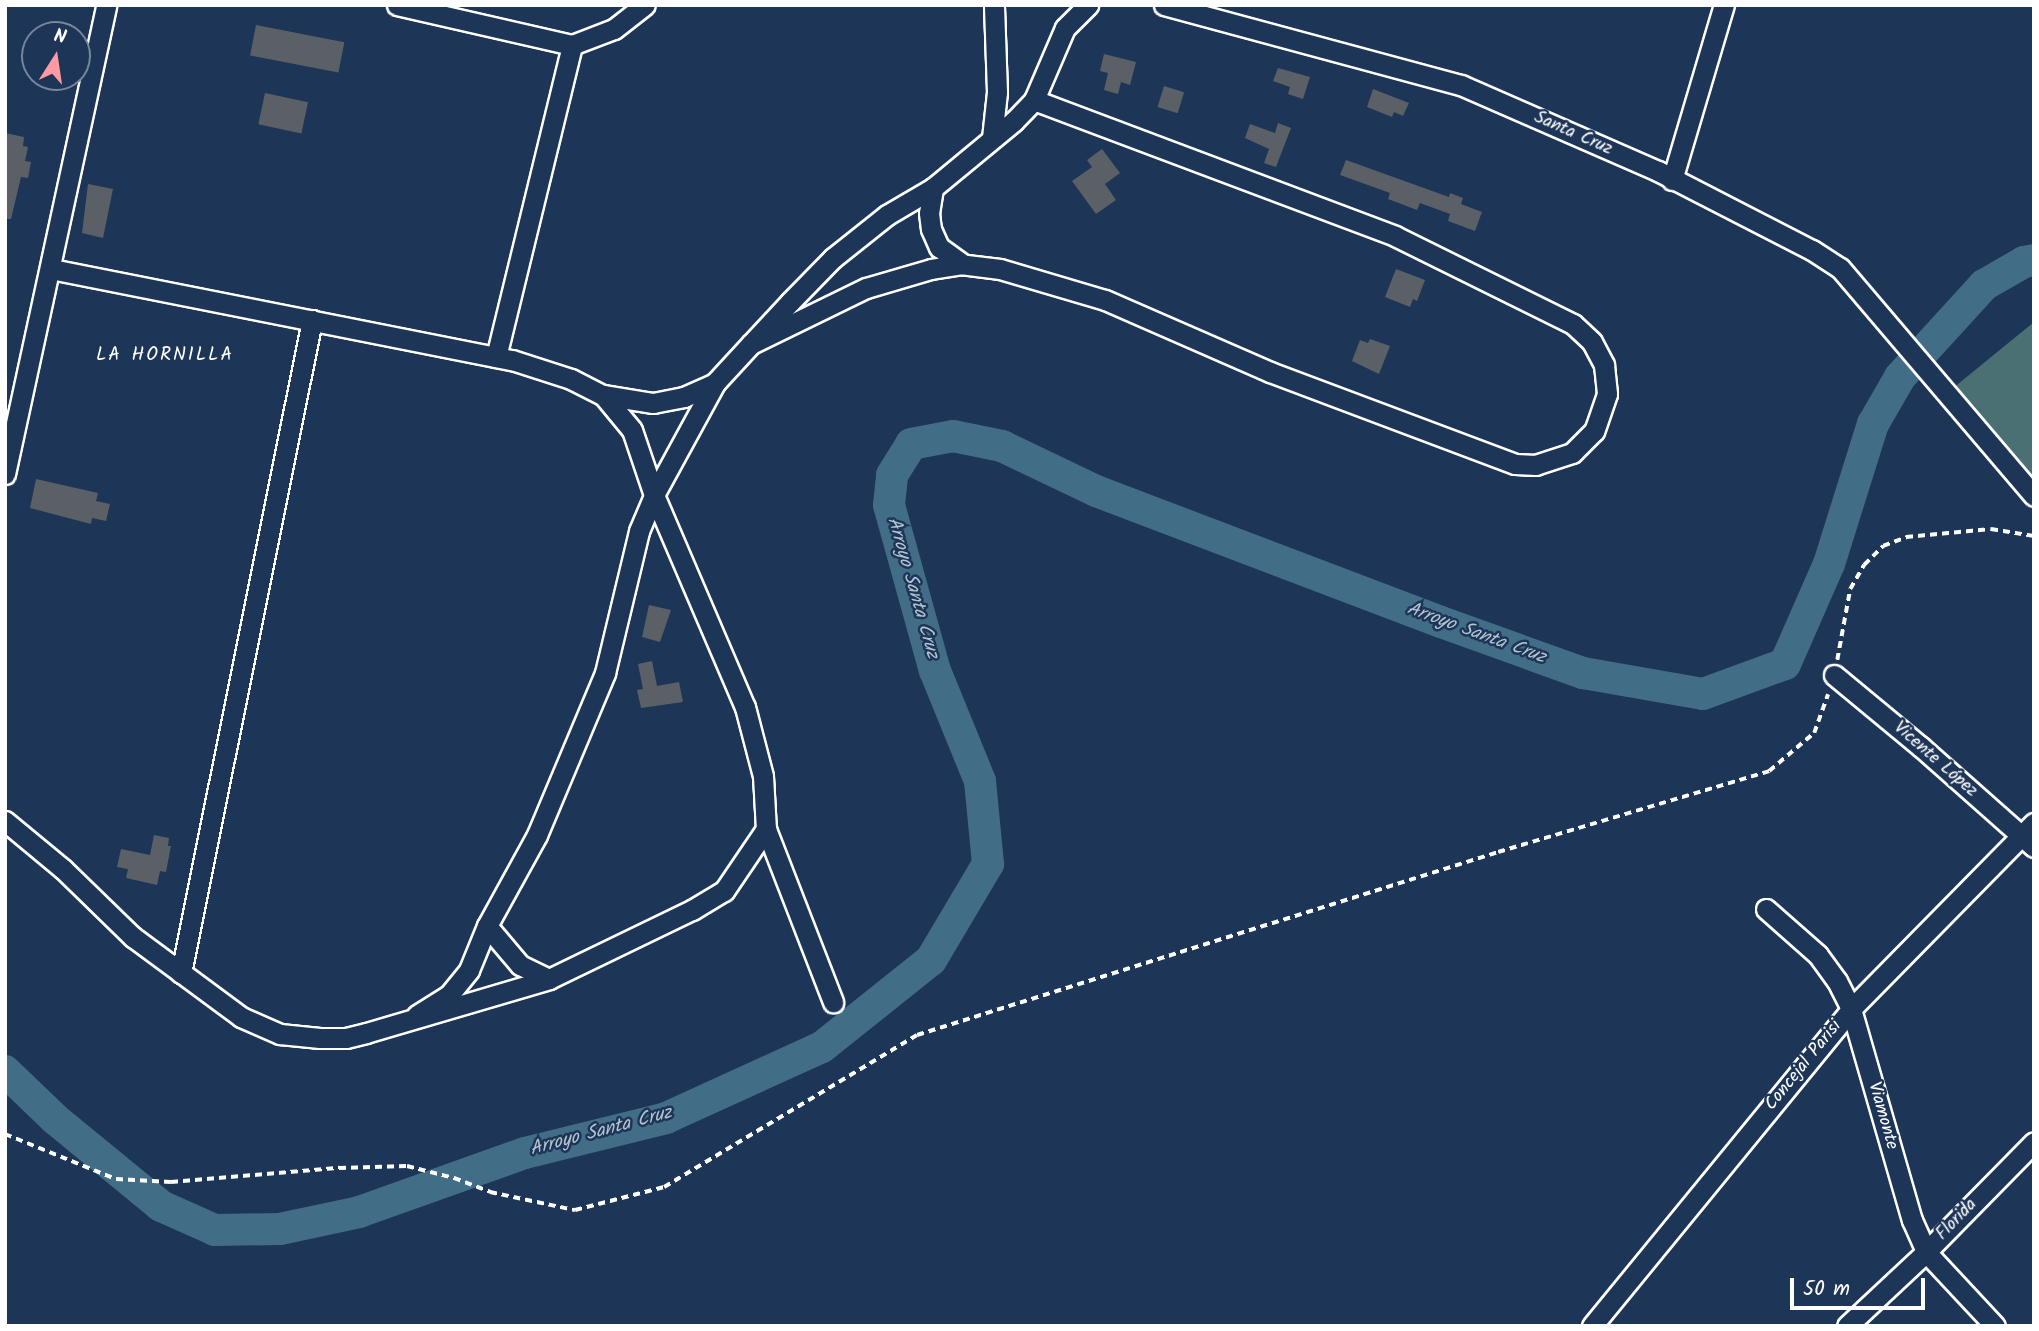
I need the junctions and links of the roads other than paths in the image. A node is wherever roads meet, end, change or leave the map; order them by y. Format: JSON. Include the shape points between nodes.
{"nodes":[{"id":1,"x":106,"y":5,"type":"edge"},
{"id":2,"x":397,"y":5,"type":"edge"},
{"id":3,"x":645,"y":5,"type":"edge"},
{"id":4,"x":995,"y":5,"type":"edge"},
{"id":5,"x":1088,"y":5,"type":"edge"},
{"id":6,"x":1164,"y":5,"type":"edge"},
{"id":7,"x":1724,"y":5,"type":"edge"},
{"id":8,"x":572,"y":44,"type":"junction"},
{"id":9,"x":1034,"y":100,"type":"junction"},
{"id":10,"x":992,"y":138,"type":"junction"},
{"id":11,"x":1672,"y":180,"type":"junction"},
{"id":12,"x":933,"y":188,"type":"junction"},
{"id":13,"x":962,"y":264,"type":"junction"},
{"id":14,"x":51,"y":269,"type":"junction"},
{"id":15,"x":312,"y":320,"type":"junction"},
{"id":16,"x":751,"y":344,"type":"junction"},
{"id":17,"x":496,"y":357,"type":"junction"},
{"id":18,"x":715,"y":383,"type":"junction"},
{"id":19,"x":603,"y":395,"type":"junction"},
{"id":20,"x":5,"y":474,"type":"edge"},
{"id":21,"x":654,"y":495,"type":"junction"},
{"id":22,"x":2034,"y":496,"type":"edge"},
{"id":23,"x":1834,"y":675,"type":"road end"},
{"id":24,"x":5,"y":821,"type":"edge"},
{"id":25,"x":766,"y":829,"type":"junction"},
{"id":26,"x":2030,"y":835,"type":"edge"},
{"id":27,"x":1766,"y":909,"type":"dead end"},
{"id":28,"x":487,"y":926,"type":"junction"},
{"id":29,"x":181,"y":973,"type":"junction"},
{"id":30,"x":549,"y":979,"type":"junction"},
{"id":31,"x":833,"y":1002,"type":"dead end"},
{"id":32,"x":1851,"y":1009,"type":"junction"},
{"id":33,"x":418,"y":1015,"type":"junction"},
{"id":34,"x":2034,"y":1142,"type":"edge"},
{"id":35,"x":1926,"y":1252,"type":"junction"},
{"id":36,"x":1592,"y":1326,"type":"edge"},
{"id":37,"x":1847,"y":1326,"type":"edge"},
{"id":38,"x":1995,"y":1326,"type":"edge"}],
"edges":[{"from":1,"to":14,"type":"street"},
{"from":2,"to":8,"type":"street"},
{"from":3,"to":8,"type":"street","via":[[614,29]]},
{"from":4,"to":10,"type":"street"},
{"from":5,"to":9,"type":"street","via":[[1065,28]]},
{"from":6,"to":11,"type":"street","name":"Santa Cruz","via":[[1461,85]]},
{"from":7,"to":11,"type":"street"},
{"from":8,"to":17,"type":"street"},
{"from":9,"to":10,"type":"street"},
{"from":9,"to":13,"type":"street","via":[[1395,236],[1573,324],[1592,342],[1604,365],[1607,394],[1601,418],[1572,453],[1536,465],[1515,464],[1270,372],[1105,300],[1000,269]]},
{"from":10,"to":12,"type":"street"},
{"from":11,"to":22,"type":"street","name":"Santa Cruz","via":[[1840,268]]},
{"from":12,"to":13,"type":"street","via":[[931,229],[939,247]]},
{"from":12,"to":16,"type":"street","via":[[887,215],[833,258]]},
{"from":13,"to":16,"type":"street","via":[[866,288]]},
{"from":14,"to":15,"type":"street"},
{"from":14,"to":20,"type":"street"},
{"from":15,"to":17,"type":"street"},
{"from":15,"to":29,"type":"street"},
{"from":16,"to":18,"type":"street"},
{"from":17,"to":19,"type":"street","via":[[571,379]]},
{"from":18,"to":19,"type":"street","via":[[653,404]]},
{"from":18,"to":21,"type":"street"},
{"from":19,"to":21,"type":"street","via":[[632,430]]},
{"from":21,"to":25,"type":"street","via":[[745,707],[763,775]]},
{"from":21,"to":28,"type":"street","via":[[627,574],[605,673],[590,712],[537,835]]},
{"from":23,"to":26,"type":"street","name":"Vicente López"},
{"from":24,"to":29,"type":"street","via":[[133,937]]},
{"from":25,"to":30,"type":"street","via":[[724,891]]},
{"from":25,"to":31,"type":"street"},
{"from":26,"to":32,"type":"street","name":"Concejal Parisi"},
{"from":27,"to":32,"type":"street","name":"Viamonte","via":[[1818,955]]},
{"from":28,"to":30,"type":"street","via":[[520,965]]},
{"from":28,"to":33,"type":"street","via":[[469,970],[450,995]]},
{"from":29,"to":33,"type":"street","via":[[241,1017],[280,1034],[346,1038]]},
{"from":30,"to":33,"type":"street"},
{"from":32,"to":35,"type":"street","name":"Viamonte","via":[[1912,1220]]},
{"from":32,"to":36,"type":"street","name":"Concejal Parisi"},
{"from":34,"to":35,"type":"street","name":"Florida"},
{"from":35,"to":37,"type":"street","name":"Florida"},
{"from":35,"to":38,"type":"street","name":"Viamonte"}]}
